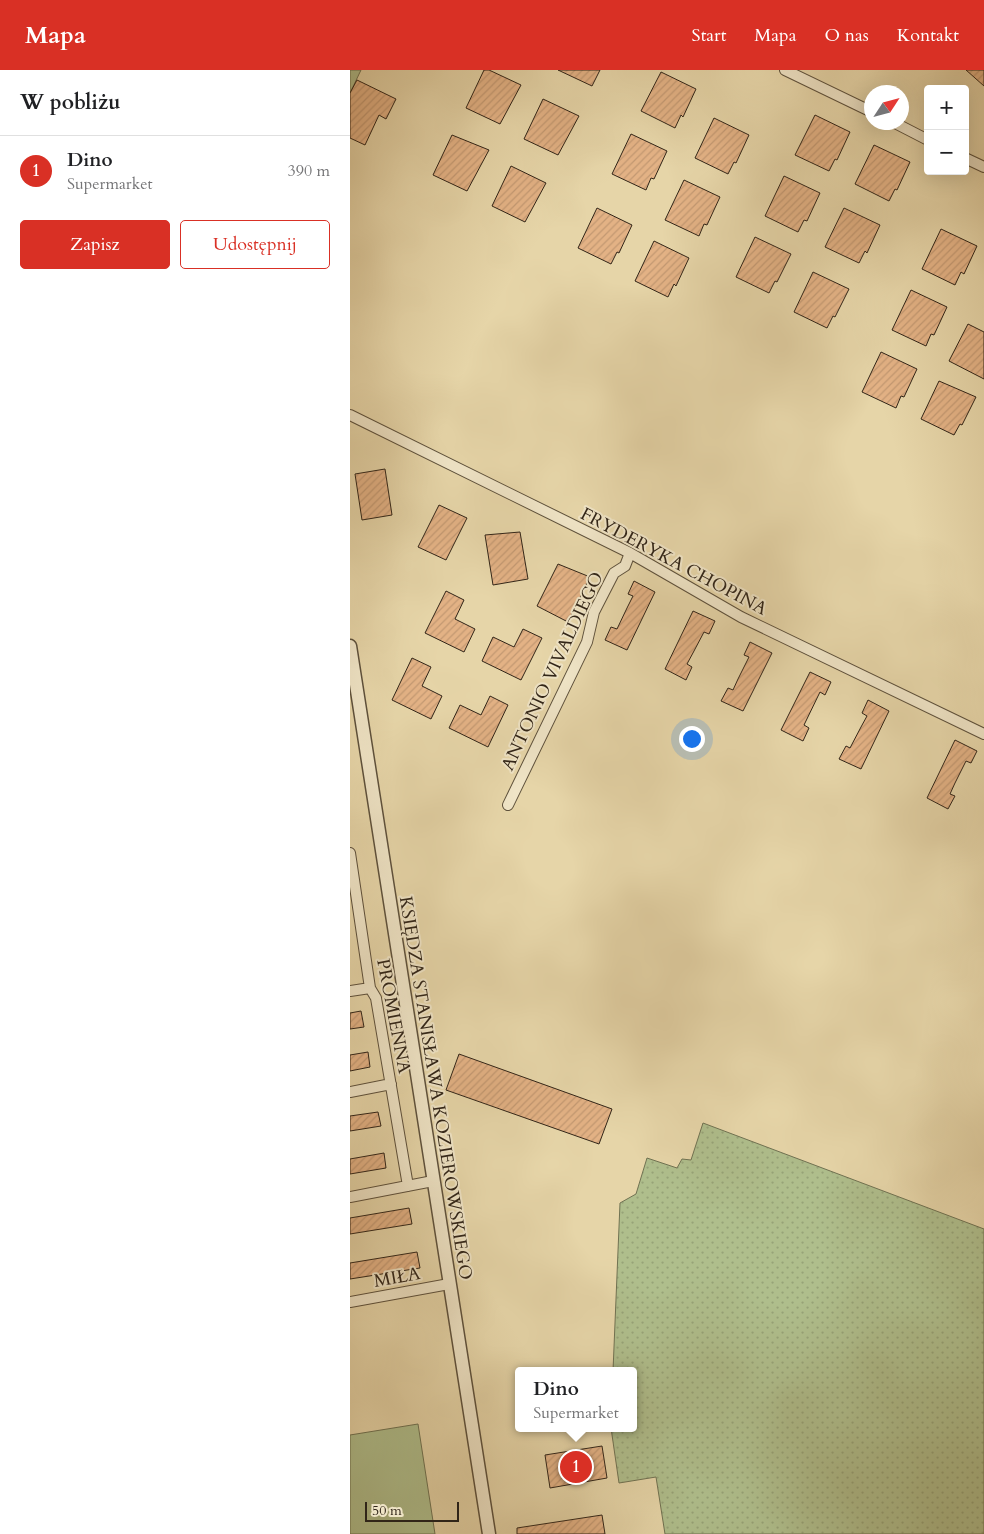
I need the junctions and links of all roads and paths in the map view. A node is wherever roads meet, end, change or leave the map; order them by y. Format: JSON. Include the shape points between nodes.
{"nodes":[{"id":1,"x":785,"y":70,"type":"edge"},
{"id":2,"x":864,"y":108,"type":"edge"},
{"id":3,"x":909,"y":130,"type":"edge"},
{"id":4,"x":924,"y":138,"type":"edge"},
{"id":5,"x":969,"y":160,"type":"edge"},
{"id":6,"x":984,"y":167,"type":"edge"},
{"id":7,"x":350,"y":415,"type":"edge"},
{"id":8,"x":630,"y":553,"type":"junction"},
{"id":9,"x":350,"y":646,"type":"edge"},
{"id":10,"x":984,"y":734,"type":"edge"},
{"id":11,"x":508,"y":805,"type":"dead end"},
{"id":12,"x":350,"y":852,"type":"edge"},
{"id":13,"x":370,"y":988,"type":"junction"},
{"id":14,"x":350,"y":991,"type":"edge"},
{"id":15,"x":391,"y":1084,"type":"junction"},
{"id":16,"x":350,"y":1092,"type":"edge"},
{"id":17,"x":433,"y":1181,"type":"junction"},
{"id":18,"x":408,"y":1186,"type":"junction"},
{"id":19,"x":350,"y":1197,"type":"edge"},
{"id":20,"x":449,"y":1284,"type":"junction"},
{"id":21,"x":350,"y":1302,"type":"edge"},
{"id":22,"x":489,"y":1534,"type":"edge"}],
"edges":[{"from":1,"to":2,"type":"street"},
{"from":3,"to":4,"type":"street"},
{"from":5,"to":6,"type":"street"},
{"from":7,"to":8,"type":"street","name":"FRYDERYKA CHOPINA"},
{"from":8,"to":10,"type":"street","name":"FRYDERYKA CHOPINA","via":[[741,617]]},
{"from":8,"to":11,"type":"street","name":"ANTONIO VIVALDIEGO","via":[[625,566],[614,573],[594,612],[587,642]]},
{"from":9,"to":17,"type":"street","name":"KSIĘDZA STANISŁAWA KOZIEROWSKIEGO"},
{"from":12,"to":13,"type":"street","name":"PROMIENNA"},
{"from":13,"to":14,"type":"street"},
{"from":13,"to":15,"type":"street","name":"PROMIENNA","via":[[376,998]]},
{"from":15,"to":16,"type":"street"},
{"from":15,"to":18,"type":"street","name":"PROMIENNA"},
{"from":17,"to":18,"type":"street"},
{"from":17,"to":20,"type":"street","name":"KSIĘDZA STANISŁAWA KOZIEROWSKIEGO"},
{"from":18,"to":19,"type":"street"},
{"from":20,"to":21,"type":"street","name":"MIŁA"},
{"from":20,"to":22,"type":"street","name":"KSIĘDZA STANISŁAWA KOZIEROWSKIEGO"}]}
